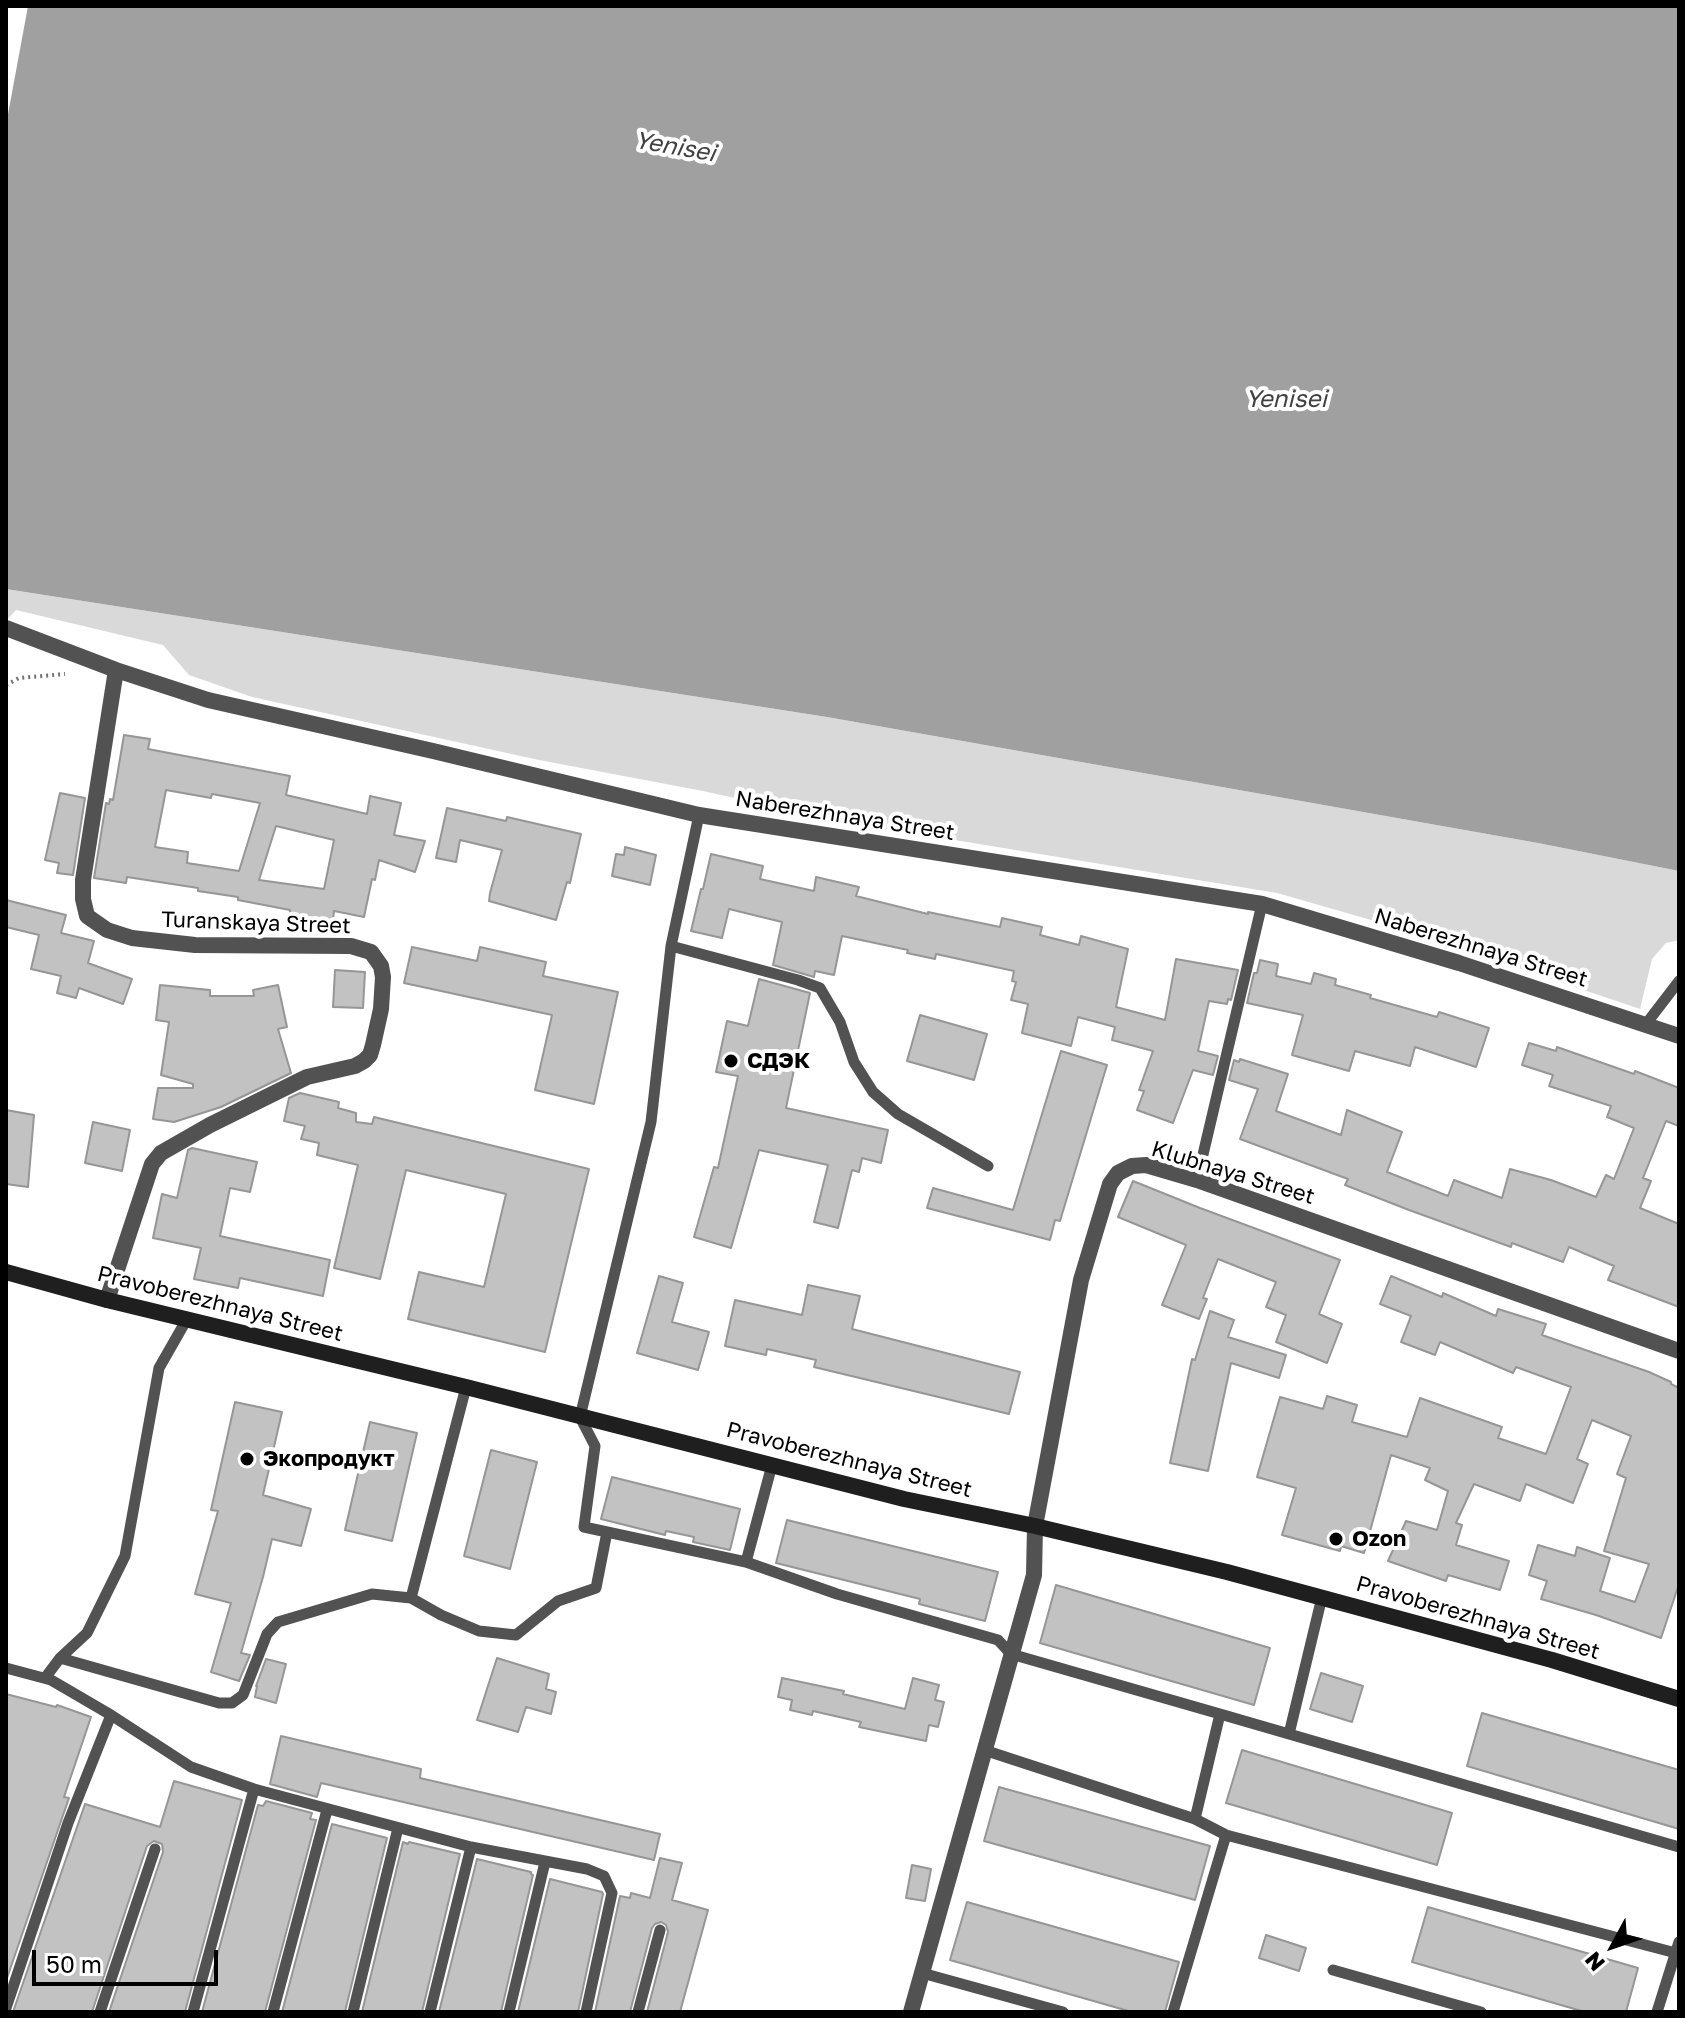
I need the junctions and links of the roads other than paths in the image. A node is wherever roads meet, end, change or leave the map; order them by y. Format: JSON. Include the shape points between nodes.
{"nodes":[{"id":1,"x":6,"y":628,"type":"edge"},
{"id":2,"x":116,"y":670,"type":"junction"},
{"id":3,"x":699,"y":815,"type":"junction"},
{"id":4,"x":1262,"y":904,"type":"junction"},
{"id":5,"x":671,"y":946,"type":"junction"},
{"id":6,"x":1679,"y":981,"type":"edge"},
{"id":7,"x":1646,"y":1024,"type":"junction"},
{"id":8,"x":1679,"y":1036,"type":"edge"},
{"id":9,"x":988,"y":1166,"type":"dead end"},
{"id":10,"x":1197,"y":1180,"type":"junction"},
{"id":11,"x":6,"y":1272,"type":"edge"},
{"id":12,"x":107,"y":1300,"type":"junction"},
{"id":13,"x":187,"y":1319,"type":"junction"},
{"id":14,"x":1679,"y":1351,"type":"edge"},
{"id":15,"x":466,"y":1387,"type":"junction"},
{"id":16,"x":580,"y":1417,"type":"junction"},
{"id":17,"x":772,"y":1465,"type":"junction"},
{"id":18,"x":1035,"y":1526,"type":"junction"},
{"id":19,"x":607,"y":1532,"type":"junction"},
{"id":20,"x":746,"y":1562,"type":"junction"},
{"id":21,"x":1322,"y":1597,"type":"junction"},
{"id":22,"x":411,"y":1598,"type":"junction"},
{"id":23,"x":1011,"y":1654,"type":"junction"},
{"id":24,"x":60,"y":1658,"type":"junction"},
{"id":25,"x":6,"y":1668,"type":"edge"},
{"id":26,"x":45,"y":1678,"type":"junction"},
{"id":27,"x":1679,"y":1699,"type":"edge"},
{"id":28,"x":1220,"y":1714,"type":"junction"},
{"id":29,"x":111,"y":1715,"type":"junction"},
{"id":30,"x":1289,"y":1734,"type":"junction"},
{"id":31,"x":984,"y":1750,"type":"junction"},
{"id":32,"x":254,"y":1789,"type":"junction"},
{"id":33,"x":327,"y":1810,"type":"junction"},
{"id":34,"x":1195,"y":1819,"type":"junction"},
{"id":35,"x":398,"y":1828,"type":"junction"},
{"id":36,"x":1226,"y":1835,"type":"junction"},
{"id":37,"x":471,"y":1847,"type":"junction"},
{"id":38,"x":1679,"y":1847,"type":"edge"},
{"id":39,"x":155,"y":1849,"type":"dead end"},
{"id":40,"x":545,"y":1862,"type":"junction"},
{"id":41,"x":660,"y":1930,"type":"dead end"},
{"id":42,"x":1677,"y":1947,"type":"edge"},
{"id":43,"x":1333,"y":1970,"type":"dead end"},
{"id":44,"x":922,"y":1973,"type":"junction"},
{"id":45,"x":6,"y":2008,"type":"edge"},
{"id":46,"x":100,"y":2012,"type":"edge"},
{"id":47,"x":193,"y":2012,"type":"edge"},
{"id":48,"x":273,"y":2012,"type":"edge"},
{"id":49,"x":353,"y":2012,"type":"edge"},
{"id":50,"x":430,"y":2012,"type":"edge"},
{"id":51,"x":509,"y":2012,"type":"edge"},
{"id":52,"x":586,"y":2012,"type":"edge"},
{"id":53,"x":638,"y":2012,"type":"edge"},
{"id":54,"x":911,"y":2012,"type":"edge"},
{"id":55,"x":1063,"y":2012,"type":"edge"},
{"id":56,"x":1173,"y":2012,"type":"edge"},
{"id":57,"x":1481,"y":2012,"type":"edge"},
{"id":58,"x":1657,"y":2012,"type":"edge"}],
"edges":[{"from":1,"to":2,"type":"street","name":"Naberezhnaya Street"},
{"from":2,"to":3,"type":"street","name":"Naberezhnaya Street","via":[[208,700]]},
{"from":2,"to":12,"type":"street","name":"Turanskaya Street","via":[[83,880],[87,916],[132,938],[179,944],[351,946],[371,952],[383,977],[373,1045],[364,1061],[307,1077],[161,1153],[152,1164]]},
{"from":3,"to":4,"type":"street","name":"Naberezhnaya Street"},
{"from":3,"to":5,"type":"lane"},
{"from":4,"to":7,"type":"street","name":"Naberezhnaya Street"},
{"from":4,"to":10,"type":"lane"},
{"from":5,"to":9,"type":"lane","via":[[820,988],[873,1092],[898,1114]]},
{"from":5,"to":16,"type":"lane","via":[[651,1122]]},
{"from":6,"to":7,"type":"lane"},
{"from":7,"to":8,"type":"street","name":"Naberezhnaya Street"},
{"from":10,"to":14,"type":"street","name":"Klubnaya Street"},
{"from":10,"to":18,"type":"street","name":"Klubnaya Street","via":[[1146,1165],[1118,1173],[1110,1184],[1081,1280]]},
{"from":11,"to":12,"type":"street","name":"Pravoberezhnaya Street"},
{"from":12,"to":13,"type":"street","name":"Pravoberezhnaya Street"},
{"from":13,"to":15,"type":"street","name":"Pravoberezhnaya Street"},
{"from":13,"to":24,"type":"lane","via":[[159,1368],[125,1556],[87,1633]]},
{"from":15,"to":16,"type":"street","name":"Pravoberezhnaya Street"},
{"from":15,"to":22,"type":"lane"},
{"from":16,"to":17,"type":"street","name":"Pravoberezhnaya Street"},
{"from":16,"to":19,"type":"lane","via":[[595,1446],[584,1527]]},
{"from":17,"to":18,"type":"street","name":"Pravoberezhnaya Street"},
{"from":17,"to":20,"type":"lane"},
{"from":18,"to":21,"type":"street","name":"Pravoberezhnaya Street"},
{"from":18,"to":23,"type":"street","name":"Klubnaya Street","via":[[1034,1575]]},
{"from":19,"to":20,"type":"lane"},
{"from":19,"to":22,"type":"lane","via":[[596,1588],[558,1601],[516,1635],[479,1631]]},
{"from":20,"to":23,"type":"lane","via":[[998,1640]]},
{"from":21,"to":27,"type":"street","name":"Pravoberezhnaya Street"},
{"from":21,"to":30,"type":"lane"},
{"from":22,"to":24,"type":"lane","via":[[372,1594],[278,1622],[267,1634],[243,1695],[232,1703]]},
{"from":23,"to":28,"type":"lane"},
{"from":23,"to":31,"type":"street","name":"Klubnaya Street"},
{"from":24,"to":26,"type":"lane"},
{"from":25,"to":26,"type":"lane"},
{"from":26,"to":29,"type":"lane"},
{"from":28,"to":30,"type":"lane"},
{"from":28,"to":34,"type":"lane"},
{"from":29,"to":32,"type":"lane","via":[[191,1767]]},
{"from":29,"to":45,"type":"lane","via":[[68,1823]]},
{"from":30,"to":38,"type":"lane"},
{"from":31,"to":34,"type":"lane"},
{"from":31,"to":44,"type":"street","name":"Klubnaya Street"},
{"from":32,"to":33,"type":"lane"},
{"from":32,"to":47,"type":"lane"},
{"from":33,"to":35,"type":"lane"},
{"from":33,"to":48,"type":"lane"},
{"from":34,"to":36,"type":"lane"},
{"from":35,"to":37,"type":"lane"},
{"from":35,"to":49,"type":"lane"},
{"from":36,"to":42,"type":"lane"},
{"from":36,"to":56,"type":"lane"},
{"from":37,"to":40,"type":"lane"},
{"from":37,"to":50,"type":"lane"},
{"from":39,"to":46,"type":"lane"},
{"from":40,"to":51,"type":"lane"},
{"from":40,"to":52,"type":"lane","via":[[604,1876],[612,1893]]},
{"from":41,"to":53,"type":"lane"},
{"from":42,"to":58,"type":"lane"},
{"from":43,"to":57,"type":"lane"},
{"from":44,"to":54,"type":"street","name":"Klubnaya Street"},
{"from":44,"to":55,"type":"lane"}]}
